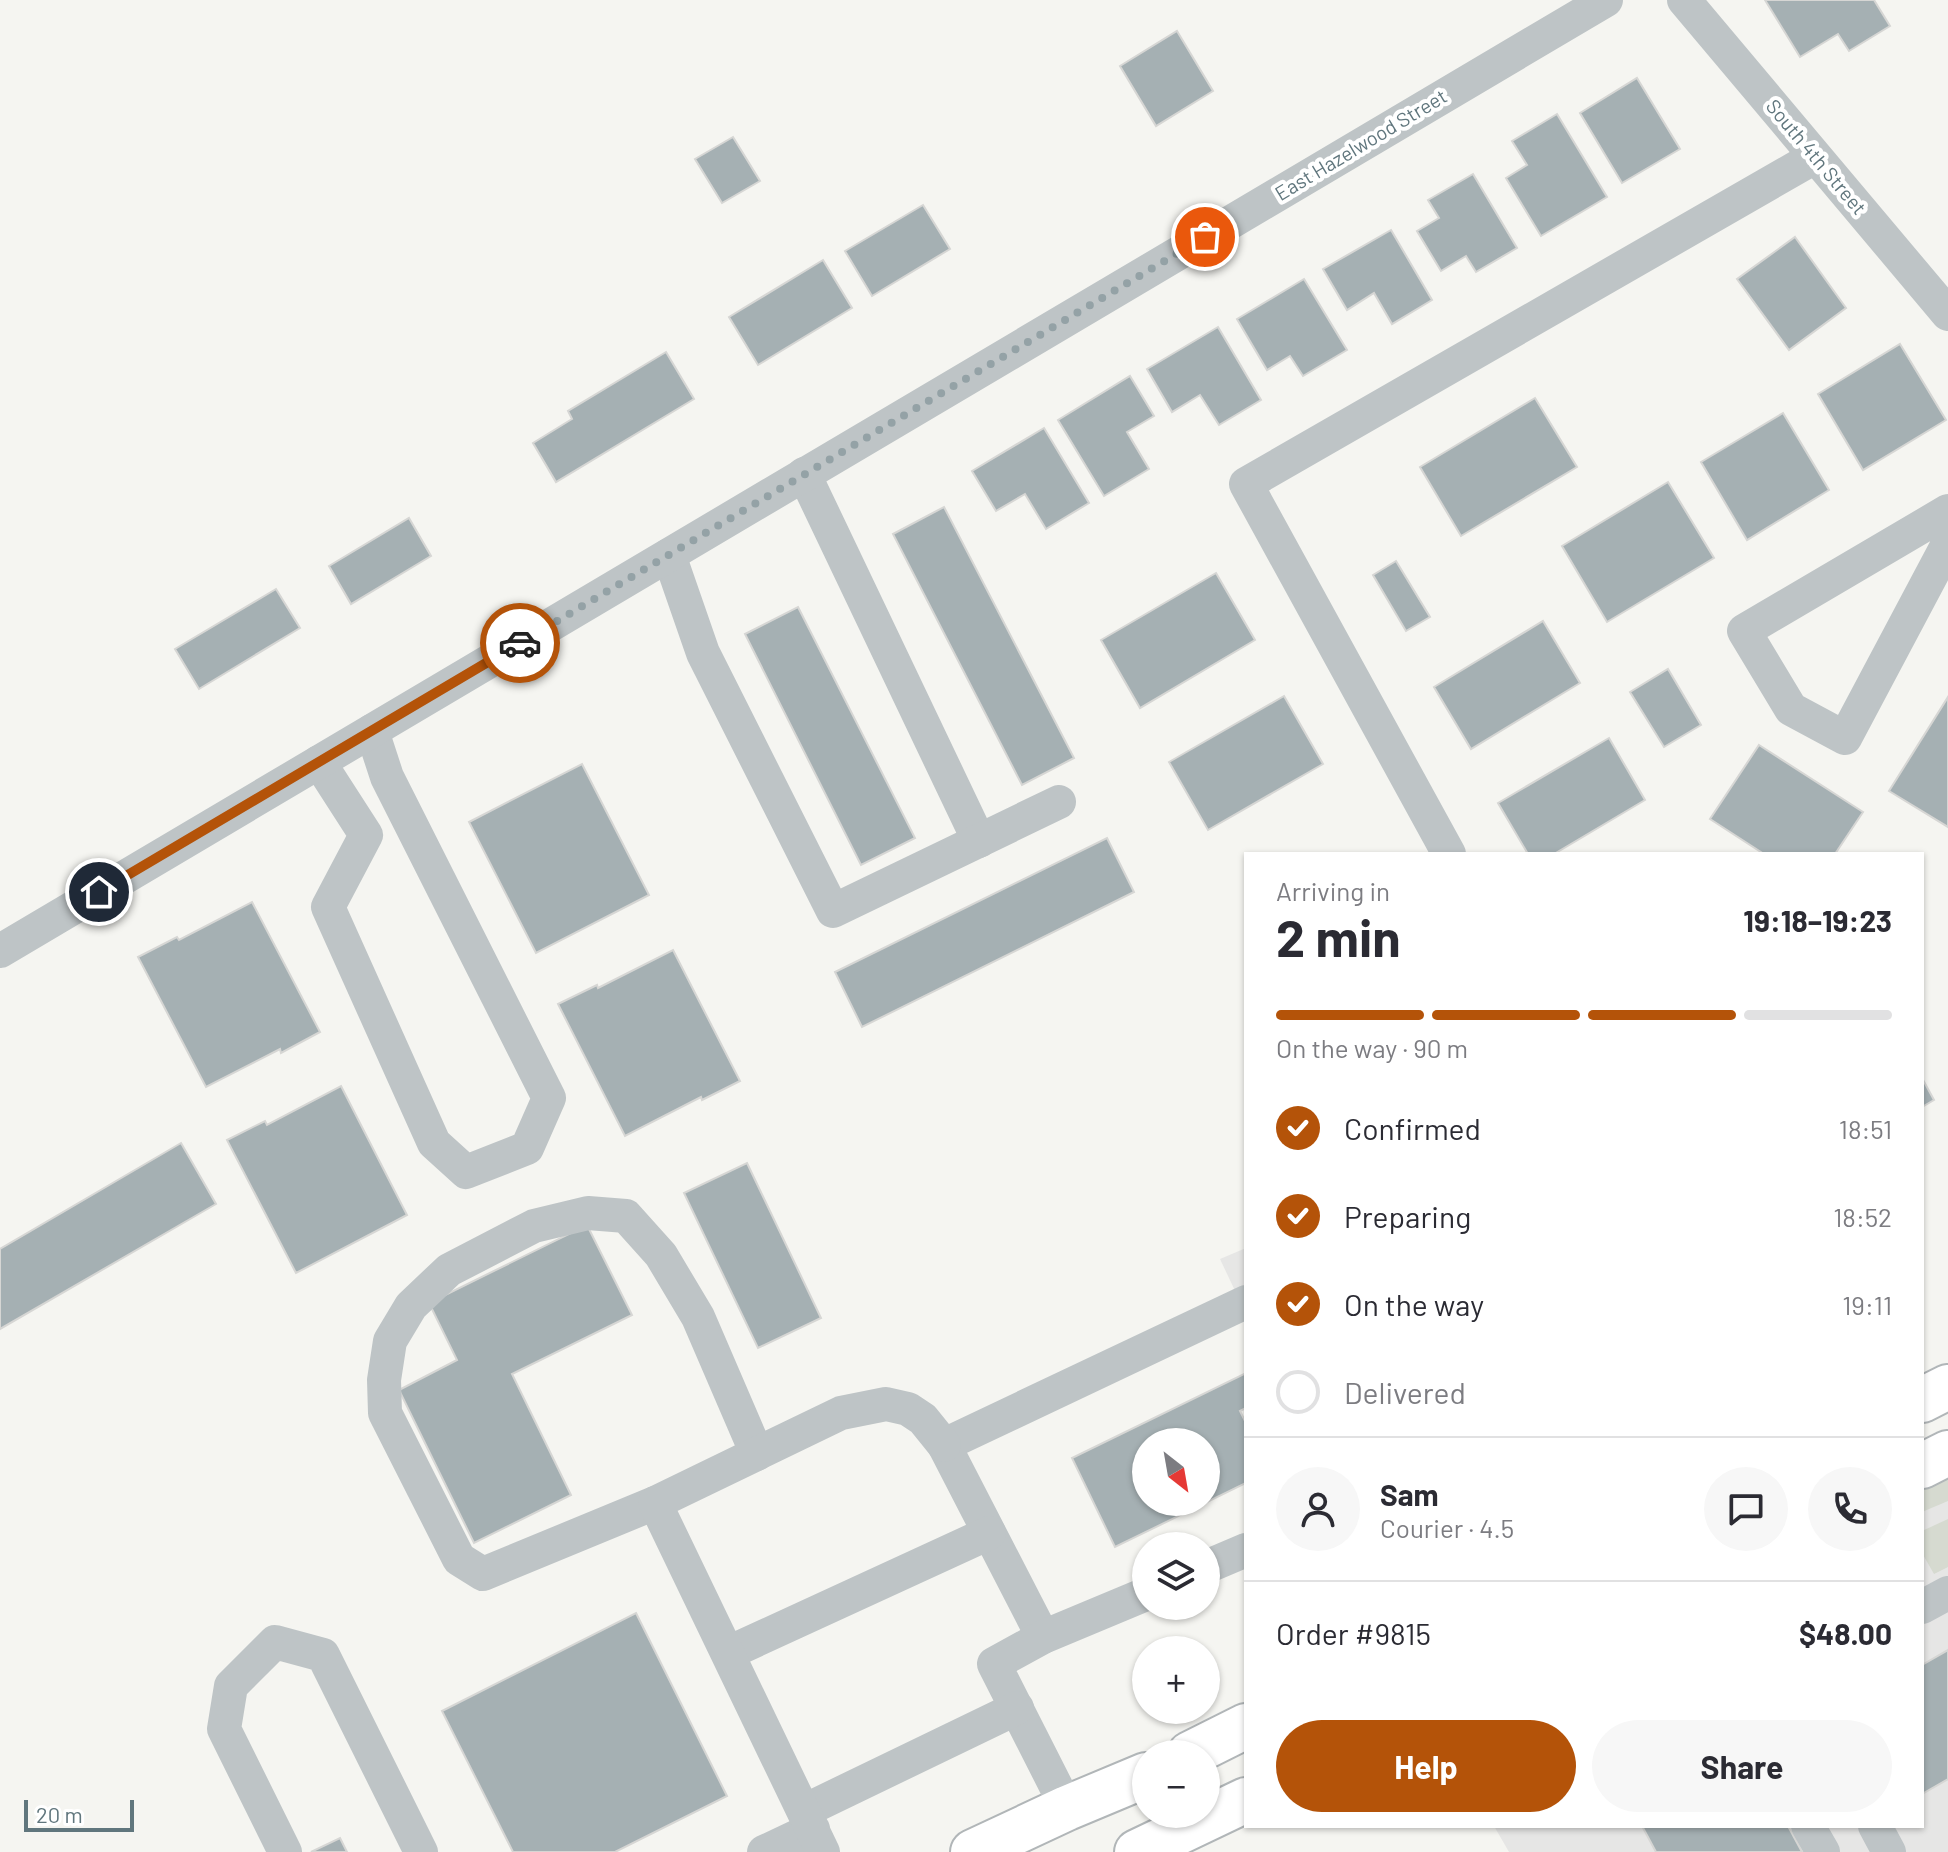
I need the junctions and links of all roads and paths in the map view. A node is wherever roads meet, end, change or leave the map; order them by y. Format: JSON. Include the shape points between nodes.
{"nodes":[{"id":1,"x":1606,"y":0,"type":"edge"},
{"id":2,"x":1684,"y":0,"type":"edge"},
{"id":3,"x":1815,"y":157,"type":"junction"},
{"id":4,"x":1948,"y":314,"type":"edge"},
{"id":5,"x":804,"y":474,"type":"junction"},
{"id":6,"x":1948,"y":511,"type":"edge"},
{"id":7,"x":1948,"y":544,"type":"edge"},
{"id":8,"x":669,"y":555,"type":"junction"},
{"id":9,"x":372,"y":731,"type":"junction"},
{"id":10,"x":319,"y":762,"type":"junction"},
{"id":11,"x":1059,"y":802,"type":"dead end"},
{"id":12,"x":979,"y":841,"type":"junction"},
{"id":13,"x":1448,"y":852,"type":"edge"},
{"id":14,"x":0,"y":951,"type":"edge"},
{"id":15,"x":1244,"y":1303,"type":"edge"},
{"id":16,"x":1948,"y":1387,"type":"edge"},
{"id":17,"x":1924,"y":1399,"type":"edge"},
{"id":18,"x":944,"y":1445,"type":"junction"},
{"id":19,"x":1948,"y":1453,"type":"edge"},
{"id":20,"x":757,"y":1454,"type":"junction"},
{"id":21,"x":1924,"y":1465,"type":"edge"},
{"id":22,"x":655,"y":1503,"type":"junction"},
{"id":23,"x":989,"y":1533,"type":"junction"},
{"id":24,"x":1244,"y":1551,"type":"edge"},
{"id":25,"x":1220,"y":1561,"type":"edge"},
{"id":26,"x":1948,"y":1593,"type":"edge"},
{"id":27,"x":1132,"y":1600,"type":"edge"},
{"id":28,"x":1924,"y":1606,"type":"edge"},
{"id":29,"x":1043,"y":1637,"type":"junction"},
{"id":30,"x":728,"y":1653,"type":"junction"},
{"id":31,"x":1017,"y":1708,"type":"junction"},
{"id":32,"x":1244,"y":1727,"type":"edge"},
{"id":33,"x":1218,"y":1740,"type":"edge"},
{"id":34,"x":1132,"y":1781,"type":"edge"},
{"id":35,"x":1244,"y":1801,"type":"edge"},
{"id":36,"x":1067,"y":1808,"type":"junction"},
{"id":37,"x":1809,"y":1828,"type":"edge"},
{"id":38,"x":1876,"y":1828,"type":"edge"},
{"id":39,"x":813,"y":1831,"type":"edge"},
{"id":40,"x":1183,"y":1833,"type":"edge"},
{"id":41,"x":285,"y":1852,"type":"edge"},
{"id":42,"x":421,"y":1852,"type":"edge"},
{"id":43,"x":764,"y":1852,"type":"edge"},
{"id":44,"x":973,"y":1852,"type":"edge"},
{"id":45,"x":1137,"y":1852,"type":"edge"},
{"id":46,"x":1823,"y":1852,"type":"edge"},
{"id":47,"x":1889,"y":1852,"type":"edge"}],
"edges":[{"from":1,"to":5,"type":"street","name":"East Hazelwood Street"},
{"from":2,"to":3,"type":"street","name":"South 4th Street"},
{"from":3,"to":4,"type":"street","name":"South 4th Street"},
{"from":3,"to":13,"type":"street","via":[[1246,484]]},
{"from":5,"to":8,"type":"street","name":"East Hazelwood Street"},
{"from":5,"to":12,"type":"street"},
{"from":6,"to":7,"type":"street","via":[[1744,631],[1791,709],[1845,738]]},
{"from":8,"to":9,"type":"street","name":"East Hazelwood Street"},
{"from":8,"to":12,"type":"street","via":[[703,653],[833,911]]},
{"from":9,"to":10,"type":"street","name":"East Hazelwood Street"},
{"from":9,"to":10,"type":"street","via":[[387,777],[549,1098],[527,1148],[466,1172],[434,1143],[328,907],[366,835]]},
{"from":10,"to":14,"type":"street","name":"East Hazelwood Street"},
{"from":11,"to":12,"type":"street"},
{"from":15,"to":18,"type":"street"},
{"from":16,"to":17,"type":"highway"},
{"from":18,"to":20,"type":"street","via":[[923,1419],[886,1404],[841,1413]]},
{"from":18,"to":23,"type":"street"},
{"from":19,"to":21,"type":"highway"},
{"from":20,"to":22,"type":"street"},
{"from":20,"to":22,"type":"street","via":[[698,1317],[661,1255],[626,1216],[588,1213],[534,1226],[449,1270],[411,1306],[390,1341],[385,1413],[459,1559],[483,1574]]},
{"from":22,"to":30,"type":"street"},
{"from":23,"to":29,"type":"street"},
{"from":23,"to":30,"type":"street"},
{"from":24,"to":25,"type":"street"},
{"from":26,"to":28,"type":"street"},
{"from":27,"to":29,"type":"street"},
{"from":29,"to":31,"type":"street","via":[[994,1664]]},
{"from":30,"to":39,"type":"street"},
{"from":31,"to":36,"type":"street"},
{"from":31,"to":39,"type":"street"},
{"from":32,"to":33,"type":"highway"},
{"from":34,"to":36,"type":"highway"},
{"from":35,"to":40,"type":"highway"},
{"from":36,"to":44,"type":"highway"},
{"from":37,"to":46,"type":"street"},
{"from":38,"to":47,"type":"street"},
{"from":39,"to":43,"type":"street"},
{"from":40,"to":45,"type":"highway"},
{"from":41,"to":42,"type":"street","via":[[224,1729],[231,1686],[275,1642],[323,1655]]}]}
